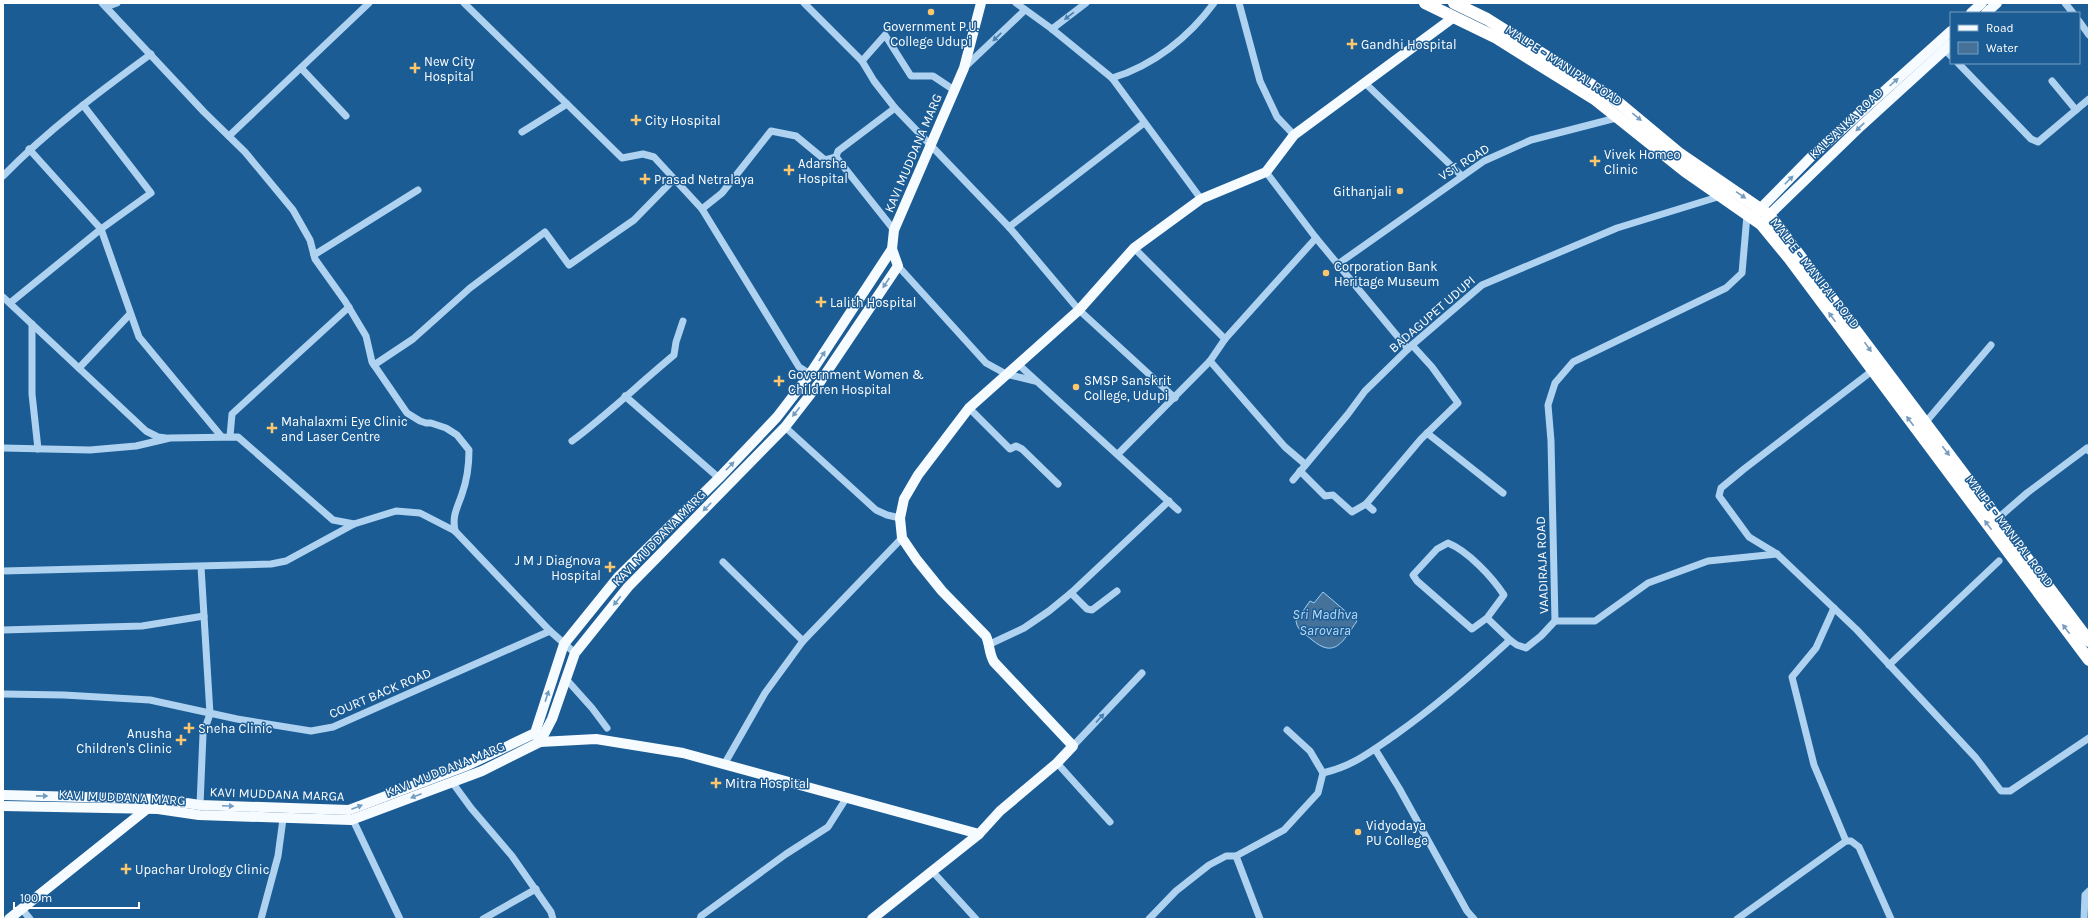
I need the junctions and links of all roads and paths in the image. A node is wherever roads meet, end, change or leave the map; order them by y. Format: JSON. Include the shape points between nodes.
{"nodes":[{"id":1,"x":117,"y":3,"type":"edge"},
{"id":2,"x":369,"y":3,"type":"edge"},
{"id":3,"x":464,"y":3,"type":"edge"},
{"id":4,"x":804,"y":3,"type":"edge"},
{"id":5,"x":982,"y":3,"type":"edge"},
{"id":6,"x":1016,"y":3,"type":"edge"},
{"id":7,"x":1086,"y":3,"type":"edge"},
{"id":8,"x":1214,"y":3,"type":"edge"},
{"id":9,"x":1239,"y":3,"type":"edge"},
{"id":10,"x":1425,"y":3,"type":"edge"},
{"id":11,"x":1982,"y":3,"type":"edge"},
{"id":12,"x":1997,"y":3,"type":"edge"},
{"id":13,"x":2065,"y":3,"type":"edge"},
{"id":14,"x":1461,"y":4,"type":"edge"},
{"id":15,"x":104,"y":5,"type":"edge"},
{"id":16,"x":1025,"y":10,"type":"junction"},
{"id":17,"x":1972,"y":12,"type":"edge"},
{"id":18,"x":1987,"y":12,"type":"edge"},
{"id":19,"x":2072,"y":12,"type":"edge"},
{"id":20,"x":1454,"y":17,"type":"junction"},
{"id":21,"x":2080,"y":22,"type":"edge"},
{"id":22,"x":1052,"y":29,"type":"junction"},
{"id":23,"x":1950,"y":32,"type":"edge"},
{"id":24,"x":2089,"y":35,"type":"edge"},
{"id":25,"x":1949,"y":50,"type":"edge"},
{"id":26,"x":151,"y":54,"type":"junction"},
{"id":27,"x":862,"y":61,"type":"junction"},
{"id":28,"x":1959,"y":64,"type":"edge"},
{"id":29,"x":301,"y":68,"type":"junction"},
{"id":30,"x":964,"y":68,"type":"junction"},
{"id":31,"x":1112,"y":78,"type":"junction"},
{"id":32,"x":2052,"y":81,"type":"dead end"},
{"id":33,"x":1366,"y":84,"type":"junction"},
{"id":34,"x":954,"y":90,"type":"junction"},
{"id":35,"x":2089,"y":99,"type":"edge"},
{"id":36,"x":567,"y":104,"type":"junction"},
{"id":37,"x":83,"y":105,"type":"junction"},
{"id":38,"x":896,"y":108,"type":"junction"},
{"id":39,"x":2076,"y":110,"type":"junction"},
{"id":40,"x":346,"y":116,"type":"dead end"},
{"id":41,"x":1620,"y":117,"type":"junction"},
{"id":42,"x":1144,"y":123,"type":"junction"},
{"id":43,"x":522,"y":132,"type":"dead end"},
{"id":44,"x":1294,"y":135,"type":"junction"},
{"id":45,"x":229,"y":136,"type":"junction"},
{"id":46,"x":930,"y":144,"type":"junction"},
{"id":47,"x":29,"y":149,"type":"junction"},
{"id":48,"x":836,"y":158,"type":"junction"},
{"id":49,"x":1266,"y":172,"type":"junction"},
{"id":50,"x":3,"y":176,"type":"edge"},
{"id":51,"x":1462,"y":176,"type":"junction"},
{"id":52,"x":674,"y":179,"type":"junction"},
{"id":53,"x":418,"y":190,"type":"dead end"},
{"id":54,"x":1722,"y":195,"type":"junction"},
{"id":55,"x":1201,"y":199,"type":"junction"},
{"id":56,"x":702,"y":209,"type":"junction"},
{"id":57,"x":1758,"y":216,"type":"junction"},
{"id":58,"x":1009,"y":227,"type":"junction"},
{"id":59,"x":101,"y":229,"type":"junction"},
{"id":60,"x":894,"y":230,"type":"junction"},
{"id":61,"x":1316,"y":238,"type":"junction"},
{"id":62,"x":1134,"y":248,"type":"junction"},
{"id":63,"x":892,"y":249,"type":"junction"},
{"id":64,"x":314,"y":255,"type":"junction"},
{"id":65,"x":1338,"y":264,"type":"junction"},
{"id":66,"x":898,"y":266,"type":"junction"},
{"id":67,"x":3,"y":297,"type":"edge"},
{"id":68,"x":10,"y":303,"type":"junction"},
{"id":69,"x":349,"y":308,"type":"junction"},
{"id":70,"x":1079,"y":310,"type":"junction"},
{"id":71,"x":130,"y":314,"type":"junction"},
{"id":72,"x":684,"y":321,"type":"dead end"},
{"id":73,"x":32,"y":324,"type":"junction"},
{"id":74,"x":1225,"y":339,"type":"junction"},
{"id":75,"x":1991,"y":345,"type":"dead end"},
{"id":76,"x":1410,"y":347,"type":"junction"},
{"id":77,"x":1210,"y":361,"type":"junction"},
{"id":78,"x":1018,"y":364,"type":"junction"},
{"id":79,"x":374,"y":365,"type":"junction"},
{"id":80,"x":79,"y":368,"type":"junction"},
{"id":81,"x":1872,"y":371,"type":"junction"},
{"id":82,"x":810,"y":374,"type":"junction"},
{"id":83,"x":1006,"y":374,"type":"junction"},
{"id":84,"x":1038,"y":382,"type":"junction"},
{"id":85,"x":625,"y":396,"type":"junction"},
{"id":86,"x":1175,"y":398,"type":"junction"},
{"id":87,"x":968,"y":408,"type":"junction"},
{"id":88,"x":1925,"y":423,"type":"junction"},
{"id":89,"x":785,"y":427,"type":"junction"},
{"id":90,"x":1427,"y":433,"type":"junction"},
{"id":91,"x":221,"y":436,"type":"junction"},
{"id":92,"x":230,"y":436,"type":"junction"},
{"id":93,"x":170,"y":438,"type":"junction"},
{"id":94,"x":572,"y":441,"type":"dead end"},
{"id":95,"x":3,"y":448,"type":"edge"},
{"id":96,"x":38,"y":449,"type":"junction"},
{"id":97,"x":2089,"y":451,"type":"edge"},
{"id":98,"x":1118,"y":454,"type":"junction"},
{"id":99,"x":1306,"y":464,"type":"junction"},
{"id":100,"x":1300,"y":471,"type":"junction"},
{"id":101,"x":719,"y":478,"type":"junction"},
{"id":102,"x":1293,"y":480,"type":"dead end"},
{"id":103,"x":1058,"y":484,"type":"dead end"},
{"id":104,"x":1503,"y":493,"type":"dead end"},
{"id":105,"x":1169,"y":501,"type":"junction"},
{"id":106,"x":1366,"y":504,"type":"junction"},
{"id":107,"x":1178,"y":510,"type":"dead end"},
{"id":108,"x":1373,"y":510,"type":"dead end"},
{"id":109,"x":900,"y":518,"type":"junction"},
{"id":110,"x":1997,"y":519,"type":"junction"},
{"id":111,"x":354,"y":524,"type":"junction"},
{"id":112,"x":454,"y":531,"type":"junction"},
{"id":113,"x":902,"y":538,"type":"junction"},
{"id":114,"x":1777,"y":554,"type":"junction"},
{"id":115,"x":1999,"y":561,"type":"dead end"},
{"id":116,"x":723,"y":562,"type":"dead end"},
{"id":117,"x":200,"y":567,"type":"junction"},
{"id":118,"x":3,"y":571,"type":"edge"},
{"id":119,"x":1117,"y":591,"type":"dead end"},
{"id":120,"x":1071,"y":593,"type":"junction"},
{"id":121,"x":1834,"y":608,"type":"junction"},
{"id":122,"x":204,"y":616,"type":"junction"},
{"id":123,"x":1487,"y":618,"type":"junction"},
{"id":124,"x":1555,"y":621,"type":"junction"},
{"id":125,"x":3,"y":630,"type":"edge"},
{"id":126,"x":550,"y":631,"type":"junction"},
{"id":127,"x":1510,"y":640,"type":"junction"},
{"id":128,"x":803,"y":641,"type":"junction"},
{"id":129,"x":2089,"y":641,"type":"edge"},
{"id":130,"x":564,"y":644,"type":"junction"},
{"id":131,"x":990,"y":644,"type":"junction"},
{"id":132,"x":575,"y":653,"type":"junction"},
{"id":133,"x":2089,"y":660,"type":"edge"},
{"id":134,"x":1889,"y":665,"type":"junction"},
{"id":135,"x":1142,"y":673,"type":"dead end"},
{"id":136,"x":566,"y":679,"type":"junction"},
{"id":137,"x":3,"y":694,"type":"edge"},
{"id":138,"x":210,"y":714,"type":"junction"},
{"id":139,"x":606,"y":728,"type":"dead end"},
{"id":140,"x":1287,"y":730,"type":"dead end"},
{"id":141,"x":535,"y":733,"type":"junction"},
{"id":142,"x":2089,"y":738,"type":"edge"},
{"id":143,"x":540,"y":742,"type":"junction"},
{"id":144,"x":1073,"y":746,"type":"junction"},
{"id":145,"x":1375,"y":749,"type":"junction"},
{"id":146,"x":725,"y":763,"type":"junction"},
{"id":147,"x":1057,"y":763,"type":"junction"},
{"id":148,"x":1323,"y":773,"type":"junction"},
{"id":149,"x":452,"y":782,"type":"junction"},
{"id":150,"x":3,"y":795,"type":"edge"},
{"id":151,"x":847,"y":797,"type":"junction"},
{"id":152,"x":159,"y":799,"type":"junction"},
{"id":153,"x":200,"y":805,"type":"junction"},
{"id":154,"x":3,"y":806,"type":"edge"},
{"id":155,"x":146,"y":809,"type":"junction"},
{"id":156,"x":283,"y":819,"type":"junction"},
{"id":157,"x":353,"y":820,"type":"junction"},
{"id":158,"x":1110,"y":822,"type":"dead end"},
{"id":159,"x":979,"y":834,"type":"junction"},
{"id":160,"x":1846,"y":841,"type":"junction"},
{"id":161,"x":1236,"y":856,"type":"junction"},
{"id":162,"x":932,"y":872,"type":"junction"},
{"id":163,"x":536,"y":889,"type":"junction"},
{"id":164,"x":2089,"y":892,"type":"edge"},
{"id":165,"x":22,"y":909,"type":"junction"},
{"id":166,"x":9,"y":919,"type":"edge"},
{"id":167,"x":30,"y":919,"type":"edge"},
{"id":168,"x":261,"y":919,"type":"edge"},
{"id":169,"x":400,"y":919,"type":"edge"},
{"id":170,"x":483,"y":919,"type":"edge"},
{"id":171,"x":553,"y":919,"type":"edge"},
{"id":172,"x":700,"y":919,"type":"edge"},
{"id":173,"x":872,"y":919,"type":"edge"},
{"id":174,"x":976,"y":919,"type":"edge"},
{"id":175,"x":1149,"y":919,"type":"edge"},
{"id":176,"x":1260,"y":919,"type":"edge"},
{"id":177,"x":1474,"y":919,"type":"edge"},
{"id":178,"x":1737,"y":919,"type":"edge"},
{"id":179,"x":1891,"y":919,"type":"edge"},
{"id":180,"x":2084,"y":919,"type":"edge"}],
"edges":[{"from":1,"to":15,"type":"street"},
{"from":2,"to":29,"type":"street"},
{"from":3,"to":36,"type":"street"},
{"from":4,"to":27,"type":"street"},
{"from":5,"to":30,"type":"main road"},
{"from":6,"to":16,"type":"street"},
{"from":7,"to":22,"type":"street","one_way":true},
{"from":8,"to":31,"type":"street","via":[[1186,36],[1133,72]]},
{"from":9,"to":44,"type":"street","via":[[1260,82],[1277,117]]},
{"from":10,"to":20,"type":"highway","name":"MALPE - MANIPAL ROAD"},
{"from":11,"to":17,"type":"main road"},
{"from":12,"to":18,"type":"main road"},
{"from":13,"to":19,"type":"street"},
{"from":14,"to":57,"type":"highway","name":"MALPE - MANIPAL ROAD","one_way":true,"via":[[1614,99]]},
{"from":15,"to":26,"type":"street"},
{"from":16,"to":22,"type":"street"},
{"from":16,"to":30,"type":"street","one_way":true},
{"from":20,"to":33,"type":"main road"},
{"from":20,"to":41,"type":"highway","name":"MALPE - MANIPAL ROAD","via":[[1495,37]]},
{"from":21,"to":24,"type":"street"},
{"from":22,"to":31,"type":"street"},
{"from":57,"to":23,"type":"main road","one_way":true,"via":[[1811,158]]},
{"from":25,"to":57,"type":"main road","name":"KALSANKA ROAD","one_way":true},
{"from":26,"to":37,"type":"street"},
{"from":26,"to":45,"type":"street"},
{"from":27,"to":34,"type":"street","via":[[886,35],[911,76],[933,76]]},
{"from":27,"to":38,"type":"street"},
{"from":28,"to":39,"type":"street","via":[[2031,139],[2038,142]]},
{"from":29,"to":40,"type":"street"},
{"from":29,"to":45,"type":"street"},
{"from":30,"to":34,"type":"main road","name":"KAVI MUDDANA MARG"},
{"from":31,"to":42,"type":"street"},
{"from":32,"to":39,"type":"street"},
{"from":33,"to":44,"type":"main road"},
{"from":33,"to":51,"type":"street"},
{"from":34,"to":46,"type":"main road","name":"KAVI MUDDANA MARG"},
{"from":35,"to":39,"type":"street"},
{"from":36,"to":43,"type":"street"},
{"from":36,"to":52,"type":"street","via":[[622,158],[643,154],[654,157]]},
{"from":37,"to":47,"type":"street"},
{"from":37,"to":59,"type":"street","via":[[151,193]]},
{"from":38,"to":46,"type":"street"},
{"from":38,"to":48,"type":"street","via":[[838,151]]},
{"from":41,"to":51,"type":"street","name":"VST ROAD","via":[[1531,140],[1484,161]]},
{"from":41,"to":54,"type":"highway","name":"MALPE - MANIPAL ROAD","via":[[1685,171]]},
{"from":42,"to":55,"type":"street"},
{"from":42,"to":58,"type":"street"},
{"from":44,"to":49,"type":"main road"},
{"from":45,"to":64,"type":"street","via":[[293,210],[310,240]]},
{"from":46,"to":58,"type":"street"},
{"from":46,"to":60,"type":"main road","name":"KAVI MUDDANA MARG"},
{"from":47,"to":50,"type":"street"},
{"from":47,"to":59,"type":"street"},
{"from":48,"to":56,"type":"street","via":[[825,160],[796,136],[771,131],[722,193]]},
{"from":48,"to":60,"type":"street"},
{"from":49,"to":55,"type":"main road"},
{"from":49,"to":61,"type":"street"},
{"from":51,"to":65,"type":"street","name":"VST ROAD"},
{"from":52,"to":56,"type":"street"},
{"from":52,"to":79,"type":"street","via":[[634,220],[569,265],[546,232],[470,288],[413,339]]},
{"from":53,"to":64,"type":"street"},
{"from":54,"to":57,"type":"highway","name":"MALPE - MANIPAL ROAD"},
{"from":54,"to":76,"type":"street","name":"BADAGUPET UDUPI","via":[[1617,228],[1482,285]]},
{"from":55,"to":62,"type":"main road"},
{"from":56,"to":82,"type":"street","via":[[799,367]]},
{"from":81,"to":57,"type":"highway","name":"MALPE - MANIPAL ROAD","one_way":true},
{"from":57,"to":88,"type":"highway","name":"MALPE - MANIPAL ROAD","one_way":true},
{"from":57,"to":124,"type":"street","name":"VAADIRAJA ROAD","via":[[1742,273],[1726,288],[1573,362],[1554,383],[1548,405]]},
{"from":58,"to":70,"type":"street"},
{"from":59,"to":68,"type":"street"},
{"from":59,"to":71,"type":"street"},
{"from":60,"to":63,"type":"main road","name":"KAVI MUDDANA MARG"},
{"from":61,"to":65,"type":"street"},
{"from":61,"to":74,"type":"street"},
{"from":62,"to":70,"type":"main road"},
{"from":62,"to":74,"type":"street"},
{"from":63,"to":66,"type":"main road","name":"KAVI MUDDANA MARG"},
{"from":82,"to":63,"type":"main road","name":"KAVI MUDDANA MARG","one_way":true},
{"from":64,"to":69,"type":"street"},
{"from":65,"to":76,"type":"street"},
{"from":66,"to":83,"type":"street","via":[[986,363]]},
{"from":66,"to":89,"type":"main road","name":"KAVI MUDDANA MARG","one_way":true,"via":[[820,382]]},
{"from":67,"to":68,"type":"street"},
{"from":68,"to":73,"type":"street"},
{"from":69,"to":79,"type":"street","via":[[366,336]]},
{"from":69,"to":92,"type":"street","via":[[232,414]]},
{"from":70,"to":78,"type":"main road"},
{"from":70,"to":86,"type":"street"},
{"from":71,"to":80,"type":"street"},
{"from":71,"to":91,"type":"street","via":[[139,337]]},
{"from":72,"to":85,"type":"street","via":[[674,355]]},
{"from":73,"to":80,"type":"street"},
{"from":73,"to":96,"type":"street","via":[[32,394]]},
{"from":74,"to":77,"type":"street"},
{"from":75,"to":88,"type":"street"},
{"from":76,"to":90,"type":"street","via":[[1432,367],[1458,403]]},
{"from":76,"to":99,"type":"street","name":"BADAGUPET UDUPI","via":[[1365,391]]},
{"from":77,"to":86,"type":"street"},
{"from":77,"to":99,"type":"street","via":[[1284,447]]},
{"from":78,"to":83,"type":"main road"},
{"from":78,"to":84,"type":"street"},
{"from":79,"to":112,"type":"street","via":[[407,413],[420,421],[446,428],[469,450],[469,468],[453,518]]},
{"from":80,"to":93,"type":"street","via":[[146,431],[158,437]]},
{"from":81,"to":114,"type":"street","via":[[1744,469],[1719,492],[1719,496],[1749,537]]},
{"from":133,"to":81,"type":"highway","name":"MALPE - MANIPAL ROAD","one_way":true},
{"from":101,"to":82,"type":"main road","name":"KAVI MUDDANA MARG","one_way":true,"via":[[777,417]]},
{"from":83,"to":84,"type":"street"},
{"from":83,"to":87,"type":"main road"},
{"from":84,"to":98,"type":"street"},
{"from":85,"to":94,"type":"street"},
{"from":85,"to":101,"type":"street"},
{"from":86,"to":98,"type":"street"},
{"from":87,"to":103,"type":"street","via":[[1010,449],[1016,446],[1022,449]]},
{"from":87,"to":109,"type":"main road","via":[[918,475],[904,499]]},
{"from":88,"to":110,"type":"highway","name":"MALPE - MANIPAL ROAD","one_way":true},
{"from":89,"to":109,"type":"street","via":[[876,510]]},
{"from":89,"to":132,"type":"main road","name":"KAVI MUDDANA MARG","one_way":true,"via":[[628,587]]},
{"from":90,"to":104,"type":"street"},
{"from":90,"to":106,"type":"street"},
{"from":91,"to":92,"type":"street"},
{"from":91,"to":93,"type":"street"},
{"from":92,"to":111,"type":"street","via":[[238,437],[333,520]]},
{"from":93,"to":96,"type":"street","via":[[136,446],[90,450]]},
{"from":95,"to":96,"type":"street"},
{"from":97,"to":110,"type":"street","via":[[2087,448]]},
{"from":98,"to":105,"type":"street"},
{"from":99,"to":100,"type":"street","name":"BADAGUPET UDUPI"},
{"from":100,"to":102,"type":"street","name":"BADAGUPET UDUPI"},
{"from":100,"to":106,"type":"street","via":[[1325,496],[1333,495],[1352,512]]},
{"from":101,"to":130,"type":"main road","name":"KAVI MUDDANA MARG","via":[[619,576]]},
{"from":105,"to":107,"type":"street"},
{"from":105,"to":120,"type":"street"},
{"from":106,"to":108,"type":"street"},
{"from":109,"to":113,"type":"main road"},
{"from":110,"to":129,"type":"highway","name":"MALPE - MANIPAL ROAD"},
{"from":111,"to":112,"type":"street","via":[[396,511],[420,513]]},
{"from":111,"to":117,"type":"street","via":[[286,561]]},
{"from":112,"to":126,"type":"street"},
{"from":113,"to":128,"type":"street"},
{"from":113,"to":131,"type":"main road","via":[[942,591],[986,636]]},
{"from":114,"to":121,"type":"street"},
{"from":114,"to":124,"type":"street","via":[[1708,561],[1648,583],[1594,621]]},
{"from":115,"to":134,"type":"street"},
{"from":116,"to":128,"type":"street"},
{"from":117,"to":118,"type":"street"},
{"from":117,"to":122,"type":"street"},
{"from":119,"to":120,"type":"street","via":[[1092,610],[1087,609]]},
{"from":120,"to":131,"type":"street","via":[[1024,628]]},
{"from":121,"to":134,"type":"street"},
{"from":121,"to":160,"type":"street","via":[[1816,648],[1792,677],[1814,765]]},
{"from":122,"to":125,"type":"street","via":[[142,626]]},
{"from":122,"to":138,"type":"street"},
{"from":123,"to":123,"type":"street","via":[[1504,595],[1494,580],[1456,546],[1448,543],[1437,549],[1413,575],[1472,629]]},
{"from":123,"to":127,"type":"street"},
{"from":124,"to":127,"type":"street","name":"VAADIRAJA ROAD","via":[[1526,648]]},
{"from":126,"to":130,"type":"street"},
{"from":126,"to":138,"type":"street","name":"COURT BACK ROAD","via":[[333,727],[310,732]]},
{"from":127,"to":145,"type":"street","via":[[1461,685]]},
{"from":128,"to":146,"type":"street","via":[[765,694]]},
{"from":130,"to":132,"type":"street"},
{"from":141,"to":130,"type":"main road","name":"KAVI MUDDANA MARG","one_way":true},
{"from":131,"to":144,"type":"main road","via":[[990,655],[994,662]]},
{"from":132,"to":136,"type":"main road","name":"KAVI MUDDANA MARG"},
{"from":134,"to":142,"type":"street","via":[[1976,758],[2001,791],[2010,791]]},
{"from":144,"to":135,"type":"street","one_way":true},
{"from":136,"to":139,"type":"street"},
{"from":136,"to":143,"type":"main road","name":"KAVI MUDDANA MARG","via":[[552,719]]},
{"from":137,"to":138,"type":"street","name":"COURT BACK ROAD","via":[[150,700]]},
{"from":138,"to":153,"type":"street","via":[[202,734]]},
{"from":140,"to":148,"type":"street","via":[[1310,751]]},
{"from":141,"to":143,"type":"main road"},
{"from":153,"to":141,"type":"main road","name":"KAVI MUDDANA MARGA","one_way":true,"via":[[349,810],[468,765]]},
{"from":143,"to":146,"type":"main road","via":[[596,739],[683,753]]},
{"from":143,"to":149,"type":"main road","name":"KAVI MUDDANA MARG","via":[[482,771]]},
{"from":144,"to":147,"type":"main road"},
{"from":145,"to":148,"type":"street","via":[[1340,769]]},
{"from":145,"to":177,"type":"street","via":[[1467,911]]},
{"from":146,"to":151,"type":"main road"},
{"from":147,"to":158,"type":"street"},
{"from":147,"to":159,"type":"main road","via":[[1000,811]]},
{"from":148,"to":161,"type":"street","via":[[1318,794],[1284,830]]},
{"from":149,"to":157,"type":"main road","name":"KAVI MUDDANA MARG","one_way":true},
{"from":149,"to":163,"type":"street"},
{"from":150,"to":152,"type":"main road","name":"KAVI MUDDANA MARGA","one_way":true},
{"from":151,"to":159,"type":"main road"},
{"from":151,"to":172,"type":"street","via":[[828,827],[786,854]]},
{"from":152,"to":153,"type":"main road","name":"KAVI MUDDANA MARGA"},
{"from":152,"to":155,"type":"main road"},
{"from":154,"to":155,"type":"main road","name":"KAVI MUDDANA MARG"},
{"from":155,"to":156,"type":"main road","name":"KAVI MUDDANA MARG","via":[[199,815]]},
{"from":155,"to":165,"type":"main road"},
{"from":156,"to":157,"type":"main road","name":"KAVI MUDDANA MARG"},
{"from":156,"to":168,"type":"street","via":[[278,856]]},
{"from":157,"to":169,"type":"street"},
{"from":159,"to":162,"type":"main road"},
{"from":160,"to":178,"type":"street"},
{"from":160,"to":179,"type":"street","via":[[1859,847]]},
{"from":161,"to":175,"type":"street","via":[[1226,856],[1209,865],[1176,891]]},
{"from":161,"to":176,"type":"street"},
{"from":162,"to":173,"type":"main road"},
{"from":162,"to":174,"type":"street"},
{"from":163,"to":170,"type":"street"},
{"from":163,"to":171,"type":"street"},
{"from":164,"to":180,"type":"street","via":[[2085,895]]},
{"from":165,"to":166,"type":"main road"},
{"from":165,"to":167,"type":"street"}]}
